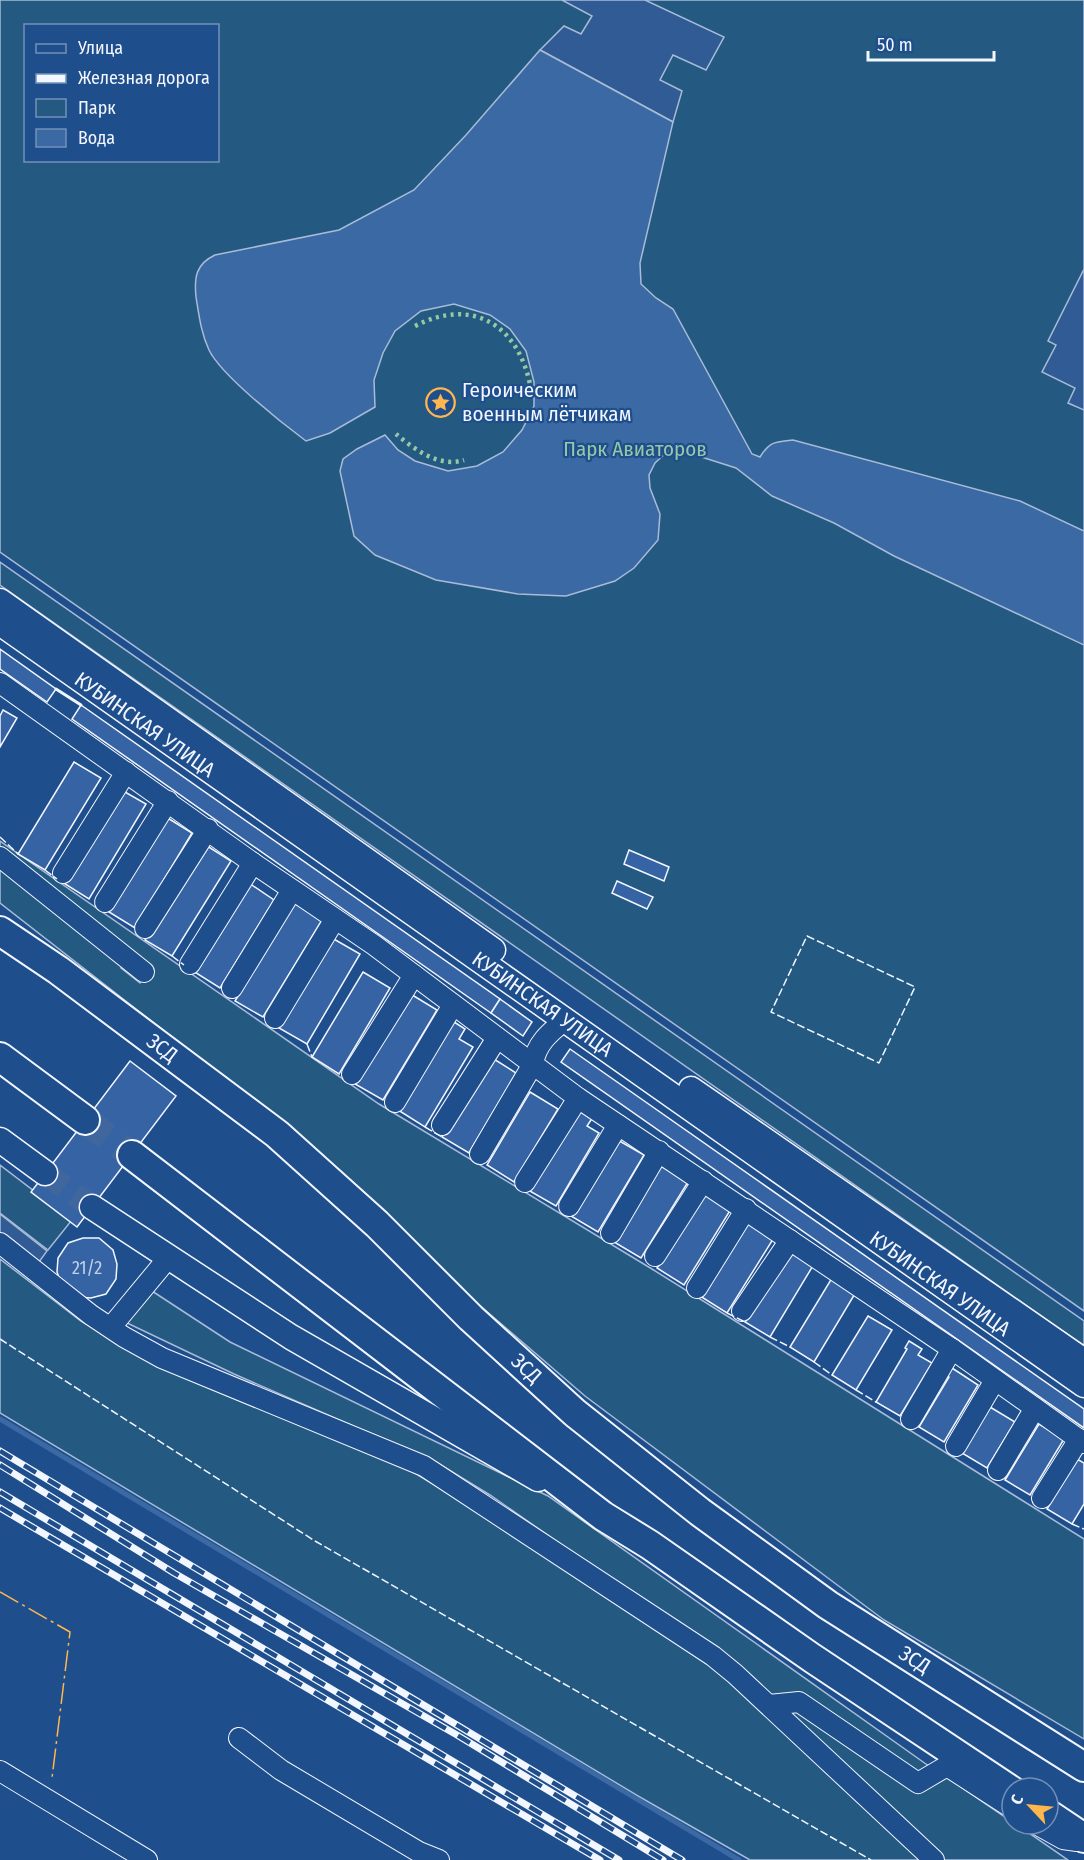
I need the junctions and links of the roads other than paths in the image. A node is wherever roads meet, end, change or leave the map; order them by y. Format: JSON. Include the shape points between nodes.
{"nodes":[{"id":1,"x":0,"y":601,"type":"edge"},
{"id":2,"x":0,"y":623,"type":"edge"},
{"id":3,"x":0,"y":683,"type":"edge"},
{"id":4,"x":126,"y":772,"type":"junction"},
{"id":5,"x":168,"y":801,"type":"junction"},
{"id":6,"x":208,"y":829,"type":"junction"},
{"id":7,"x":0,"y":857,"type":"edge"},
{"id":8,"x":254,"y":863,"type":"junction"},
{"id":9,"x":63,"y":873,"type":"dead end"},
{"id":10,"x":292,"y":890,"type":"junction"},
{"id":11,"x":105,"y":902,"type":"dead end"},
{"id":12,"x":335,"y":920,"type":"junction"},
{"id":13,"x":0,"y":921,"type":"edge"},
{"id":14,"x":145,"y":928,"type":"dead end"},
{"id":15,"x":0,"y":931,"type":"edge"},
{"id":16,"x":190,"y":964,"type":"dead end"},
{"id":17,"x":58,"y":970,"type":"junction"},
{"id":18,"x":144,"y":972,"type":"dead end"},
{"id":19,"x":414,"y":975,"type":"junction"},
{"id":20,"x":232,"y":988,"type":"dead end"},
{"id":21,"x":453,"y":1005,"type":"junction"},
{"id":22,"x":569,"y":1014,"type":"junction"},
{"id":23,"x":275,"y":1018,"type":"dead end"},
{"id":24,"x":497,"y":1038,"type":"junction"},
{"id":25,"x":0,"y":1057,"type":"edge"},
{"id":26,"x":533,"y":1064,"type":"junction"},
{"id":27,"x":352,"y":1074,"type":"dead end"},
{"id":28,"x":578,"y":1098,"type":"junction"},
{"id":29,"x":395,"y":1102,"type":"dead end"},
{"id":30,"x":85,"y":1120,"type":"tunnel mouth"},
{"id":31,"x":442,"y":1125,"type":"dead end"},
{"id":32,"x":618,"y":1125,"type":"junction"},
{"id":33,"x":0,"y":1140,"type":"edge"},
{"id":34,"x":659,"y":1151,"type":"junction"},
{"id":35,"x":480,"y":1154,"type":"dead end"},
{"id":36,"x":132,"y":1155,"type":"tunnel mouth"},
{"id":37,"x":45,"y":1173,"type":"tunnel mouth"},
{"id":38,"x":703,"y":1181,"type":"junction"},
{"id":39,"x":525,"y":1182,"type":"dead end"},
{"id":40,"x":569,"y":1206,"type":"dead end"},
{"id":41,"x":92,"y":1207,"type":"tunnel mouth"},
{"id":42,"x":746,"y":1209,"type":"junction"},
{"id":43,"x":611,"y":1233,"type":"dead end"},
{"id":44,"x":790,"y":1240,"type":"junction"},
{"id":45,"x":0,"y":1243,"type":"edge"},
{"id":46,"x":169,"y":1257,"type":"junction"},
{"id":47,"x":655,"y":1257,"type":"dead end"},
{"id":48,"x":697,"y":1288,"type":"dead end"},
{"id":49,"x":742,"y":1311,"type":"dead end"},
{"id":50,"x":111,"y":1327,"type":"junction"},
{"id":51,"x":952,"y":1349,"type":"junction"},
{"id":52,"x":1084,"y":1361,"type":"edge"},
{"id":53,"x":995,"y":1380,"type":"junction"},
{"id":54,"x":1084,"y":1385,"type":"edge"},
{"id":55,"x":1035,"y":1408,"type":"junction"},
{"id":56,"x":911,"y":1419,"type":"dead end"},
{"id":57,"x":1081,"y":1441,"type":"edge"},
{"id":58,"x":956,"y":1446,"type":"dead end"},
{"id":59,"x":998,"y":1470,"type":"dead end"},
{"id":60,"x":1042,"y":1498,"type":"dead end"},
{"id":61,"x":603,"y":1516,"type":"junction"},
{"id":62,"x":769,"y":1705,"type":"junction"},
{"id":63,"x":1015,"y":1733,"type":"dead end"},
{"id":64,"x":240,"y":1738,"type":"dead end"},
{"id":65,"x":1084,"y":1767,"type":"edge"},
{"id":66,"x":0,"y":1771,"type":"edge"},
{"id":67,"x":1084,"y":1776,"type":"edge"},
{"id":68,"x":1000,"y":1783,"type":"edge"},
{"id":69,"x":1000,"y":1801,"type":"edge"},
{"id":70,"x":1060,"y":1823,"type":"edge"},
{"id":71,"x":1058,"y":1836,"type":"edge"},
{"id":72,"x":1084,"y":1840,"type":"edge"},
{"id":73,"x":147,"y":1860,"type":"edge"},
{"id":74,"x":439,"y":1860,"type":"edge"},
{"id":75,"x":934,"y":1860,"type":"edge"}],
"edges":[{"from":1,"to":22,"type":"main road","name":"КУБИНСКАЯ УЛИЦА"},
{"from":2,"to":22,"type":"main road","name":"КУБИНСКАЯ УЛИЦА"},
{"from":3,"to":4,"type":"lane"},
{"from":4,"to":5,"type":"lane"},
{"from":4,"to":9,"type":"lane"},
{"from":5,"to":6,"type":"lane"},
{"from":5,"to":11,"type":"lane"},
{"from":6,"to":8,"type":"lane"},
{"from":6,"to":14,"type":"lane"},
{"from":7,"to":18,"type":"lane"},
{"from":8,"to":10,"type":"lane"},
{"from":8,"to":16,"type":"lane"},
{"from":10,"to":12,"type":"lane"},
{"from":10,"to":20,"type":"lane"},
{"from":12,"to":19,"type":"lane"},
{"from":12,"to":23,"type":"lane"},
{"from":13,"to":17,"type":"main road"},
{"from":15,"to":17,"type":"highway","name":"ЗСД"},
{"from":17,"to":65,"type":"highway","name":"ЗСД","via":[[277,1134],[575,1413],[700,1512],[828,1605]]},
{"from":19,"to":21,"type":"lane"},
{"from":19,"to":27,"type":"lane"},
{"from":21,"to":24,"type":"lane"},
{"from":21,"to":29,"type":"lane"},
{"from":22,"to":26,"type":"lane","via":[[544,1060]]},
{"from":22,"to":52,"type":"main road","name":"КУБИНСКАЯ УЛИЦА"},
{"from":22,"to":54,"type":"main road","name":"КУБИНСКАЯ УЛИЦА"},
{"from":24,"to":26,"type":"lane"},
{"from":24,"to":31,"type":"lane"},
{"from":25,"to":30,"type":"highway"},
{"from":26,"to":28,"type":"lane"},
{"from":26,"to":35,"type":"lane"},
{"from":28,"to":32,"type":"lane"},
{"from":28,"to":39,"type":"lane"},
{"from":32,"to":34,"type":"lane"},
{"from":32,"to":40,"type":"lane"},
{"from":33,"to":37,"type":"main road"},
{"from":34,"to":38,"type":"lane"},
{"from":34,"to":43,"type":"lane"},
{"from":36,"to":61,"type":"highway"},
{"from":38,"to":42,"type":"lane"},
{"from":38,"to":47,"type":"lane"},
{"from":41,"to":46,"type":"main road"},
{"from":42,"to":44,"type":"lane"},
{"from":42,"to":48,"type":"lane"},
{"from":44,"to":49,"type":"lane"},
{"from":44,"to":51,"type":"lane"},
{"from":45,"to":50,"type":"lane"},
{"from":46,"to":50,"type":"lane"},
{"from":46,"to":61,"type":"main road","via":[[291,1338]]},
{"from":50,"to":62,"type":"lane","via":[[162,1358],[424,1466],[713,1656]]},
{"from":51,"to":53,"type":"lane"},
{"from":51,"to":56,"type":"lane"},
{"from":53,"to":55,"type":"lane"},
{"from":53,"to":58,"type":"lane"},
{"from":55,"to":57,"type":"lane"},
{"from":55,"to":59,"type":"lane"},
{"from":57,"to":60,"type":"lane"},
{"from":61,"to":68,"type":"highway"},
{"from":62,"to":69,"type":"lane","via":[[799,1702],[918,1783],[947,1766]]},
{"from":62,"to":75,"type":"lane"},
{"from":63,"to":67,"type":"lane"},
{"from":64,"to":74,"type":"lane","via":[[281,1770]]},
{"from":66,"to":73,"type":"lane"},
{"from":70,"to":72,"type":"highway"},
{"from":71,"to":72,"type":"lane"}]}
